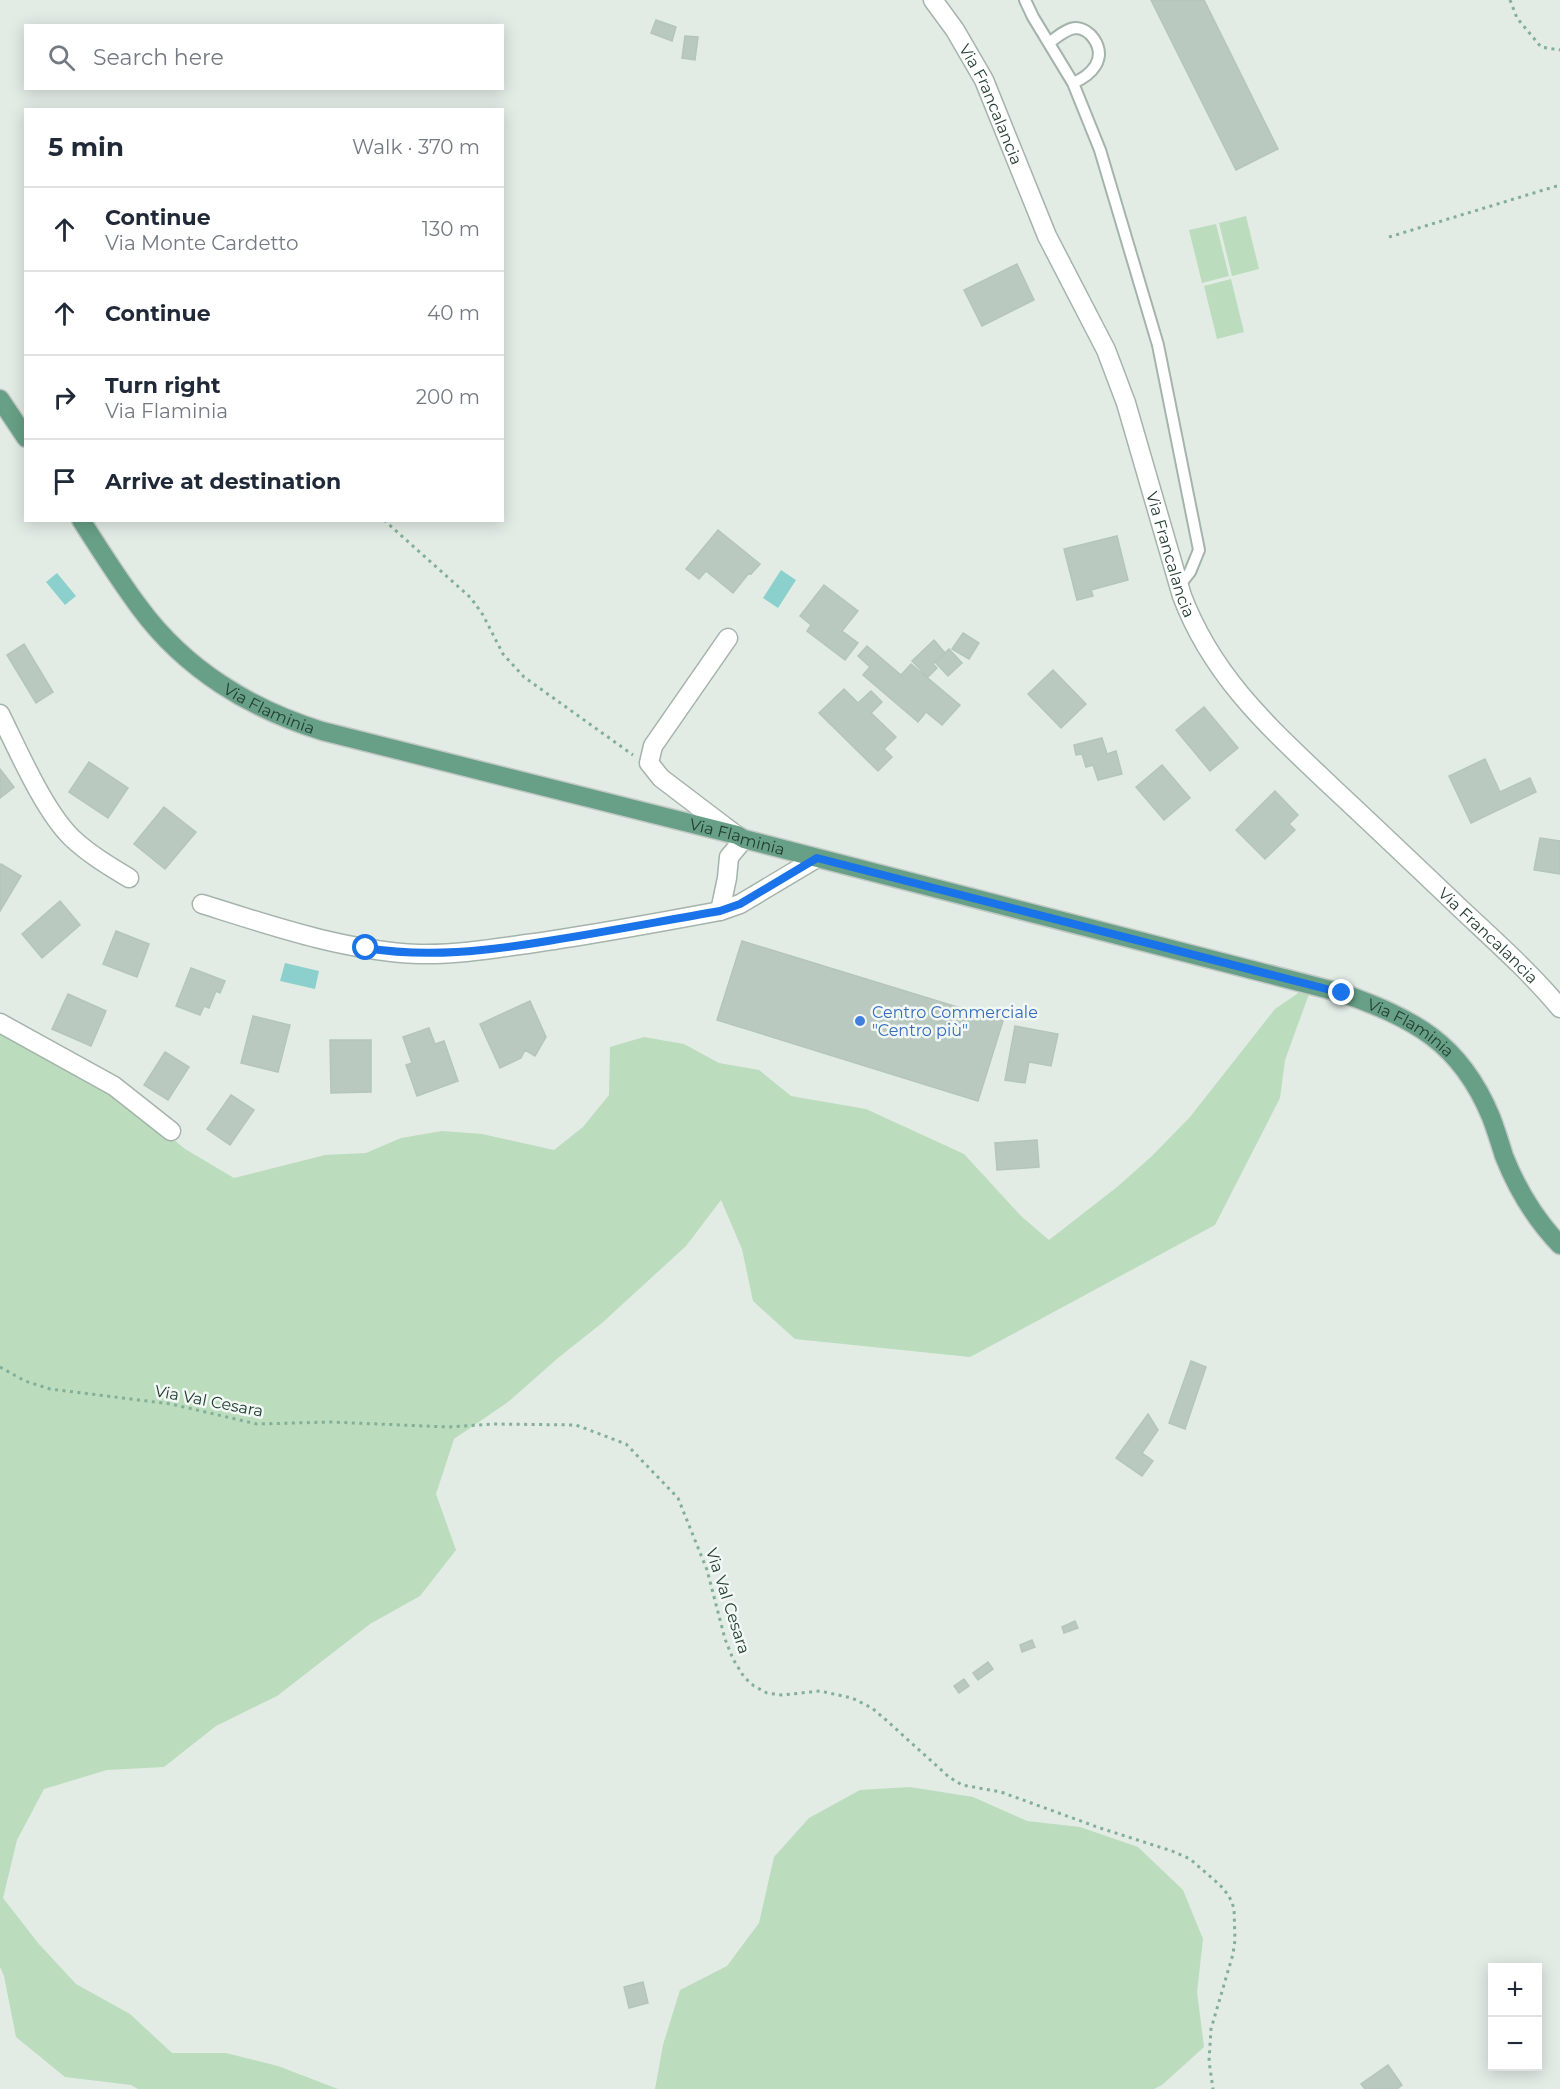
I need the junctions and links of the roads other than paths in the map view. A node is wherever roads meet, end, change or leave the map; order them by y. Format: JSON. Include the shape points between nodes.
{"nodes":[{"id":1,"x":933,"y":0,"type":"edge"},
{"id":2,"x":1025,"y":0,"type":"edge"},
{"id":3,"x":1050,"y":42,"type":"junction"},
{"id":4,"x":1073,"y":82,"type":"junction"},
{"id":5,"x":0,"y":399,"type":"edge"},
{"id":6,"x":24,"y":435,"type":"edge"},
{"id":7,"x":82,"y":522,"type":"edge"},
{"id":8,"x":1179,"y":586,"type":"junction"},
{"id":9,"x":728,"y":638,"type":"dead end"},
{"id":10,"x":0,"y":714,"type":"edge"},
{"id":11,"x":740,"y":837,"type":"junction"},
{"id":12,"x":783,"y":849,"type":"junction"},
{"id":13,"x":817,"y":858,"type":"junction"},
{"id":14,"x":129,"y":878,"type":"dead end"},
{"id":15,"x":782,"y":879,"type":"junction"},
{"id":16,"x":202,"y":904,"type":"dead end"},
{"id":17,"x":720,"y":911,"type":"junction"},
{"id":18,"x":1560,"y":1008,"type":"edge"},
{"id":19,"x":0,"y":1023,"type":"edge"},
{"id":20,"x":171,"y":1131,"type":"dead end"},
{"id":21,"x":1560,"y":1245,"type":"edge"}],
"edges":[{"from":1,"to":8,"type":"street","name":"Via Francalancia","via":[[984,80],[1047,236],[1106,350],[1126,403]]},
{"from":2,"to":3,"type":"lane"},
{"from":3,"to":4,"type":"lane"},
{"from":3,"to":4,"type":"lane","via":[[1077,28],[1090,33],[1098,46],[1098,62],[1085,78]]},
{"from":4,"to":8,"type":"lane","via":[[1100,150],[1161,356],[1199,550]]},
{"from":5,"to":6,"type":"main road"},
{"from":7,"to":11,"type":"main road","name":"Via Flaminia","via":[[140,608],[166,638],[216,682],[257,707],[322,731]]},
{"from":8,"to":18,"type":"street","name":"Via Francalancia","via":[[1195,626],[1232,686],[1273,731],[1520,965]]},
{"from":9,"to":11,"type":"street","via":[[653,746],[649,763],[661,778]]},
{"from":10,"to":14,"type":"street","via":[[66,832],[100,861]]},
{"from":11,"to":12,"type":"main road","name":"Via Flaminia"},
{"from":11,"to":17,"type":"street","via":[[729,856]]},
{"from":12,"to":13,"type":"main road","name":"Via Flaminia"},
{"from":12,"to":15,"type":"street","via":[[787,866]]},
{"from":13,"to":15,"type":"street"},
{"from":13,"to":21,"type":"main road","name":"Via Flaminia","via":[[1342,993],[1402,1017],[1436,1038],[1468,1072],[1520,1191],[1537,1219]]},
{"from":15,"to":17,"type":"street"},
{"from":16,"to":17,"type":"street","via":[[326,940],[421,954],[527,945]]},
{"from":19,"to":20,"type":"street","via":[[114,1086]]}]}
